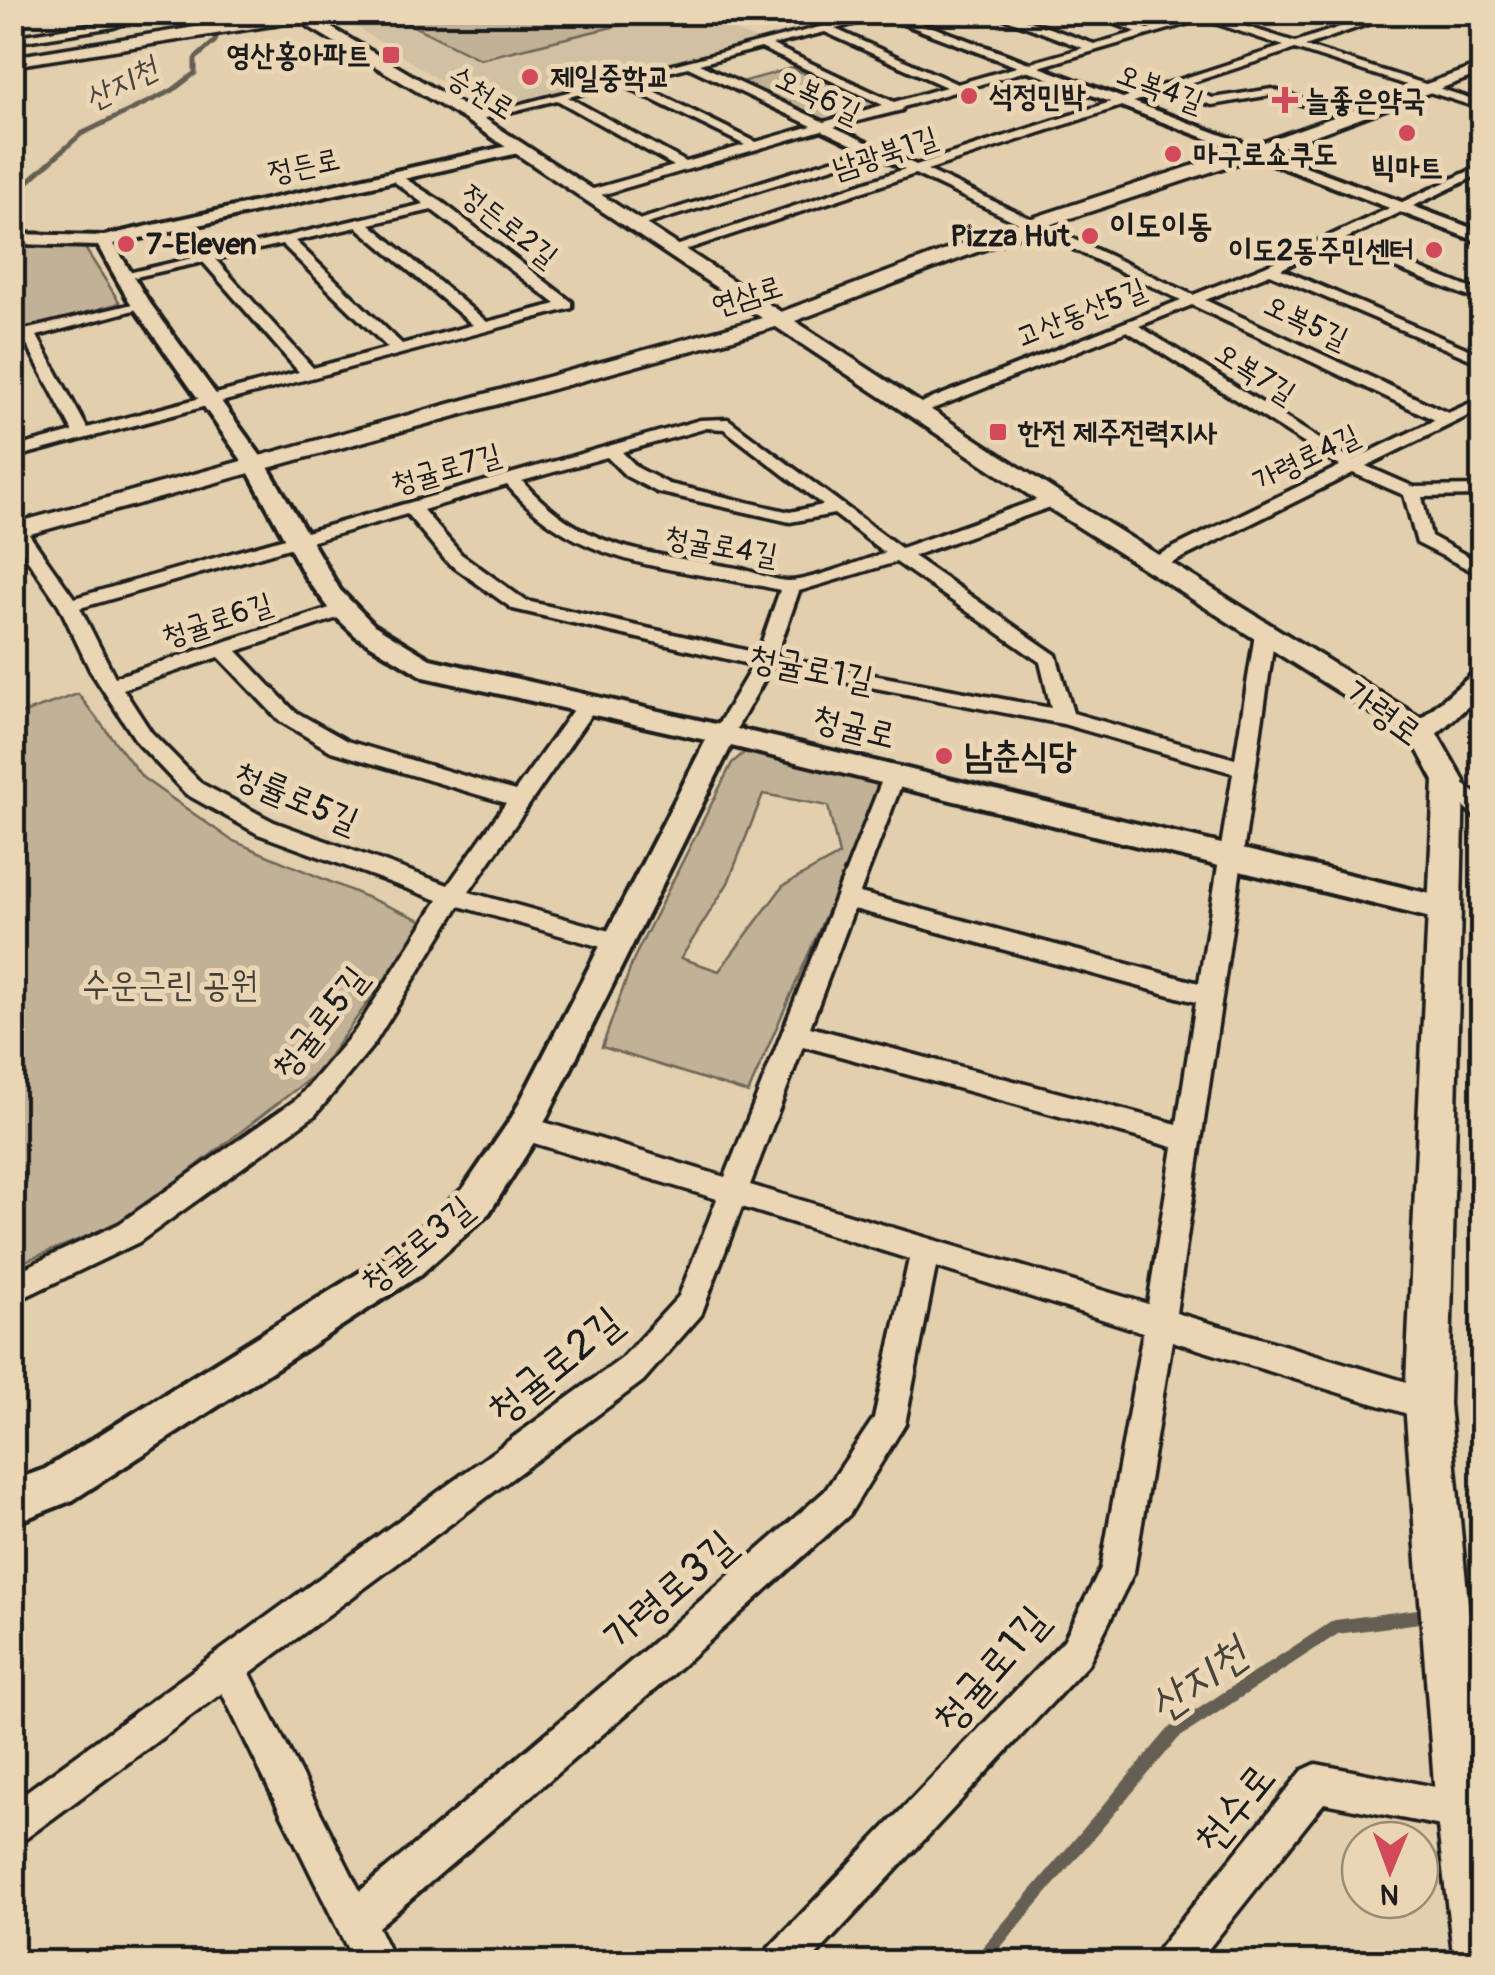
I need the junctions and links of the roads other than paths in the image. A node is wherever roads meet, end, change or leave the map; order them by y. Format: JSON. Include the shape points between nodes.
{"nodes":[{"id":1,"x":98,"y":12,"type":"edge"},
{"id":2,"x":150,"y":12,"type":"edge"},
{"id":3,"x":322,"y":12,"type":"edge"},
{"id":4,"x":1017,"y":12,"type":"edge"},
{"id":5,"x":1089,"y":12,"type":"edge"},
{"id":6,"x":1190,"y":12,"type":"edge"},
{"id":7,"x":1398,"y":12,"type":"edge"},
{"id":8,"x":881,"y":14,"type":"edge"},
{"id":9,"x":998,"y":14,"type":"edge"},
{"id":10,"x":1210,"y":14,"type":"edge"},
{"id":11,"x":298,"y":15,"type":"edge"},
{"id":12,"x":114,"y":24,"type":"junction"},
{"id":13,"x":826,"y":29,"type":"junction"},
{"id":14,"x":1151,"y":33,"type":"junction"},
{"id":15,"x":12,"y":40,"type":"edge"},
{"id":16,"x":763,"y":45,"type":"junction"},
{"id":17,"x":1291,"y":46,"type":"junction"},
{"id":18,"x":1094,"y":48,"type":"junction"},
{"id":19,"x":12,"y":62,"type":"edge"},
{"id":20,"x":690,"y":64,"type":"junction"},
{"id":21,"x":1026,"y":67,"type":"junction"},
{"id":22,"x":1482,"y":68,"type":"edge"},
{"id":23,"x":624,"y":80,"type":"junction"},
{"id":24,"x":957,"y":88,"type":"junction"},
{"id":25,"x":1166,"y":88,"type":"junction"},
{"id":26,"x":1430,"y":90,"type":"junction"},
{"id":27,"x":558,"y":97,"type":"junction"},
{"id":28,"x":1120,"y":103,"type":"junction"},
{"id":29,"x":1482,"y":106,"type":"edge"},
{"id":30,"x":898,"y":108,"type":"junction"},
{"id":31,"x":473,"y":118,"type":"junction"},
{"id":32,"x":1349,"y":118,"type":"junction"},
{"id":33,"x":827,"y":128,"type":"junction"},
{"id":34,"x":757,"y":147,"type":"junction"},
{"id":35,"x":517,"y":148,"type":"junction"},
{"id":36,"x":876,"y":150,"type":"junction"},
{"id":37,"x":1253,"y":152,"type":"junction"},
{"id":38,"x":685,"y":167,"type":"junction"},
{"id":39,"x":917,"y":170,"type":"junction"},
{"id":40,"x":1482,"y":170,"type":"edge"},
{"id":41,"x":396,"y":176,"type":"junction"},
{"id":42,"x":1458,"y":180,"type":"junction"},
{"id":43,"x":1482,"y":188,"type":"edge"},
{"id":44,"x":591,"y":194,"type":"junction"},
{"id":45,"x":437,"y":205,"type":"junction"},
{"id":46,"x":1399,"y":207,"type":"junction"},
{"id":47,"x":360,"y":222,"type":"junction"},
{"id":48,"x":636,"y":223,"type":"junction"},
{"id":49,"x":1033,"y":224,"type":"junction"},
{"id":50,"x":1482,"y":238,"type":"edge"},
{"id":51,"x":1332,"y":239,"type":"junction"},
{"id":52,"x":13,"y":240,"type":"edge"},
{"id":53,"x":286,"y":240,"type":"junction"},
{"id":54,"x":104,"y":241,"type":"junction"},
{"id":55,"x":674,"y":249,"type":"junction"},
{"id":56,"x":207,"y":258,"type":"junction"},
{"id":57,"x":1270,"y":269,"type":"junction"},
{"id":58,"x":122,"y":276,"type":"junction"},
{"id":59,"x":1189,"y":298,"type":"junction"},
{"id":60,"x":1482,"y":298,"type":"edge"},
{"id":61,"x":140,"y":304,"type":"junction"},
{"id":62,"x":780,"y":319,"type":"junction"},
{"id":63,"x":1124,"y":324,"type":"junction"},
{"id":64,"x":484,"y":328,"type":"junction"},
{"id":65,"x":21,"y":336,"type":"edge"},
{"id":66,"x":399,"y":350,"type":"junction"},
{"id":67,"x":1482,"y":360,"type":"edge"},
{"id":68,"x":310,"y":374,"type":"junction"},
{"id":69,"x":208,"y":401,"type":"junction"},
{"id":70,"x":1482,"y":402,"type":"edge"},
{"id":71,"x":914,"y":411,"type":"junction"},
{"id":72,"x":1447,"y":419,"type":"junction"},
{"id":73,"x":83,"y":435,"type":"junction"},
{"id":74,"x":610,"y":450,"type":"junction"},
{"id":75,"x":12,"y":453,"type":"edge"},
{"id":76,"x":254,"y":462,"type":"junction"},
{"id":77,"x":1351,"y":466,"type":"junction"},
{"id":78,"x":511,"y":479,"type":"junction"},
{"id":79,"x":1482,"y":491,"type":"edge"},
{"id":80,"x":1412,"y":492,"type":"junction"},
{"id":81,"x":1053,"y":500,"type":"junction"},
{"id":82,"x":411,"y":507,"type":"junction"},
{"id":83,"x":838,"y":508,"type":"junction"},
{"id":84,"x":15,"y":531,"type":"edge"},
{"id":85,"x":297,"y":540,"type":"junction"},
{"id":86,"x":899,"y":555,"type":"junction"},
{"id":87,"x":1155,"y":564,"type":"junction"},
{"id":88,"x":1482,"y":571,"type":"edge"},
{"id":89,"x":791,"y":587,"type":"junction"},
{"id":90,"x":69,"y":606,"type":"junction"},
{"id":91,"x":342,"y":610,"type":"junction"},
{"id":92,"x":1266,"y":634,"type":"junction"},
{"id":93,"x":225,"y":651,"type":"junction"},
{"id":94,"x":765,"y":661,"type":"junction"},
{"id":95,"x":1482,"y":680,"type":"edge"},
{"id":96,"x":110,"y":686,"type":"junction"},
{"id":97,"x":587,"y":705,"type":"junction"},
{"id":98,"x":1064,"y":717,"type":"junction"},
{"id":99,"x":1422,"y":732,"type":"junction"},
{"id":100,"x":722,"y":735,"type":"junction"},
{"id":101,"x":1245,"y":770,"type":"junction"},
{"id":102,"x":894,"y":775,"type":"junction"},
{"id":103,"x":1449,"y":782,"type":"junction"},
{"id":104,"x":520,"y":800,"type":"junction"},
{"id":105,"x":1482,"y":810,"type":"edge"},
{"id":106,"x":1232,"y":857,"type":"junction"},
{"id":107,"x":453,"y":896,"type":"junction"},
{"id":108,"x":847,"y":898,"type":"junction"},
{"id":109,"x":1443,"y":909,"type":"junction"},
{"id":110,"x":615,"y":942,"type":"junction"},
{"id":111,"x":1210,"y":996,"type":"junction"},
{"id":112,"x":795,"y":1034,"type":"junction"},
{"id":113,"x":524,"y":1128,"type":"junction"},
{"id":114,"x":1188,"y":1139,"type":"junction"},
{"id":115,"x":734,"y":1192,"type":"junction"},
{"id":116,"x":925,"y":1251,"type":"junction"},
{"id":117,"x":12,"y":1289,"type":"edge"},
{"id":118,"x":1160,"y":1322,"type":"junction"},
{"id":119,"x":1427,"y":1404,"type":"junction"},
{"id":120,"x":12,"y":1503,"type":"edge"},
{"id":121,"x":228,"y":1667,"type":"junction"},
{"id":122,"x":1472,"y":1812,"type":"edge"},
{"id":123,"x":12,"y":1826,"type":"edge"},
{"id":124,"x":354,"y":1922,"type":"junction"},
{"id":125,"x":374,"y":1962,"type":"edge"},
{"id":126,"x":783,"y":1962,"type":"edge"},
{"id":127,"x":1173,"y":1962,"type":"edge"},
{"id":128,"x":1482,"y":1962,"type":"edge"}],
"edges":[{"from":1,"to":12,"type":"street"},
{"from":2,"to":12,"type":"street"},
{"from":3,"to":11,"type":"main road"},
{"from":4,"to":9,"type":"street"},
{"from":5,"to":14,"type":"street"},
{"from":6,"to":10,"type":"street"},
{"from":7,"to":17,"type":"street","name":"남광북1길"},
{"from":8,"to":13,"type":"street"},
{"from":8,"to":21,"type":"street","name":"오복4길"},
{"from":9,"to":18,"type":"street"},
{"from":10,"to":14,"type":"street"},
{"from":10,"to":17,"type":"street"},
{"from":11,"to":19,"type":"main road"},
{"from":11,"to":31,"type":"main road","name":"승천로"},
{"from":12,"to":15,"type":"street"},
{"from":13,"to":16,"type":"street"},
{"from":13,"to":24,"type":"street"},
{"from":14,"to":18,"type":"street"},
{"from":16,"to":20,"type":"street"},
{"from":16,"to":30,"type":"street"},
{"from":17,"to":25,"type":"street","name":"남광북1길"},
{"from":17,"to":26,"type":"street"},
{"from":18,"to":21,"type":"street"},
{"from":20,"to":23,"type":"street"},
{"from":20,"to":33,"type":"street","name":"오복6길"},
{"from":21,"to":24,"type":"street"},
{"from":21,"to":28,"type":"street","name":"오복4길"},
{"from":22,"to":26,"type":"main road","name":"연삼로"},
{"from":23,"to":27,"type":"street"},
{"from":23,"to":34,"type":"street"},
{"from":24,"to":30,"type":"street"},
{"from":25,"to":28,"type":"street","name":"남광북1길"},
{"from":25,"to":32,"type":"street","via":[[1222,102],[1272,92]]},
{"from":26,"to":29,"type":"street"},
{"from":26,"to":32,"type":"main road","name":"연삼로"},
{"from":27,"to":31,"type":"street"},
{"from":27,"to":38,"type":"street"},
{"from":28,"to":37,"type":"street","name":"오복4길"},
{"from":28,"to":39,"type":"street","name":"남광북1길"},
{"from":30,"to":33,"type":"street"},
{"from":31,"to":35,"type":"main road","name":"승천로"},
{"from":32,"to":37,"type":"main road","name":"연삼로"},
{"from":33,"to":34,"type":"street"},
{"from":33,"to":36,"type":"street","name":"오복6길"},
{"from":34,"to":38,"type":"street"},
{"from":35,"to":41,"type":"street","name":"정든로"},
{"from":35,"to":44,"type":"main road","name":"승천로"},
{"from":36,"to":39,"type":"street","name":"오복6길"},
{"from":36,"to":48,"type":"street"},
{"from":37,"to":46,"type":"street","name":"오복4길"},
{"from":37,"to":49,"type":"main road","name":"연삼로"},
{"from":38,"to":44,"type":"street"},
{"from":39,"to":49,"type":"street","name":"오복6길"},
{"from":39,"to":55,"type":"street","name":"남광북1길"},
{"from":40,"to":42,"type":"street","name":"고산동산5길"},
{"from":41,"to":45,"type":"street","name":"정든로2길"},
{"from":41,"to":54,"type":"street","name":"정든로"},
{"from":42,"to":43,"type":"street"},
{"from":42,"to":46,"type":"street","name":"고산동산5길"},
{"from":44,"to":48,"type":"main road","name":"승천로"},
{"from":45,"to":47,"type":"street","name":"정든로"},
{"from":45,"to":64,"type":"street","name":"정든로2길","via":[[567,305]]},
{"from":46,"to":50,"type":"street","name":"오복4길"},
{"from":46,"to":51,"type":"street","name":"고산동산5길"},
{"from":47,"to":53,"type":"street","name":"정든로"},
{"from":47,"to":64,"type":"street"},
{"from":48,"to":55,"type":"main road","name":"승천로"},
{"from":49,"to":59,"type":"street","name":"오복5길"},
{"from":49,"to":62,"type":"main road","name":"연삼로"},
{"from":51,"to":57,"type":"street","name":"고산동산5길"},
{"from":51,"to":60,"type":"street"},
{"from":52,"to":54,"type":"street","name":"정든로"},
{"from":53,"to":56,"type":"street","name":"정든로"},
{"from":53,"to":66,"type":"street"},
{"from":54,"to":58,"type":"street"},
{"from":55,"to":62,"type":"main road","name":"승천로"},
{"from":56,"to":58,"type":"street","name":"정든로"},
{"from":56,"to":68,"type":"street"},
{"from":57,"to":59,"type":"street","name":"고산동산5길"},
{"from":57,"to":67,"type":"street"},
{"from":58,"to":61,"type":"street"},
{"from":59,"to":63,"type":"street","name":"고산동산5길"},
{"from":59,"to":72,"type":"street","name":"오복5길"},
{"from":61,"to":65,"type":"street"},
{"from":61,"to":69,"type":"street"},
{"from":62,"to":71,"type":"main road","name":"가령로"},
{"from":62,"to":76,"type":"main road","name":"연삼로"},
{"from":63,"to":71,"type":"street","name":"고산동산5길"},
{"from":63,"to":77,"type":"street","name":"오복7길"},
{"from":64,"to":66,"type":"street","name":"정든로2길"},
{"from":65,"to":73,"type":"street"},
{"from":66,"to":68,"type":"street","name":"정든로2길"},
{"from":68,"to":69,"type":"street","name":"정든로2길"},
{"from":69,"to":73,"type":"street","name":"정든로2길"},
{"from":69,"to":76,"type":"street"},
{"from":70,"to":72,"type":"street","name":"가령로4길"},
{"from":71,"to":81,"type":"main road","name":"가령로"},
{"from":72,"to":77,"type":"street","name":"가령로4길"},
{"from":73,"to":75,"type":"street","name":"정든로2길"},
{"from":74,"to":78,"type":"street","name":"청귤로7길"},
{"from":74,"to":83,"type":"street","via":[[632,472],[663,488],[790,516]]},
{"from":74,"to":83,"type":"street","name":"청귤로7길","via":[[706,423],[728,424]]},
{"from":76,"to":84,"type":"main road","name":"연삼로"},
{"from":76,"to":85,"type":"street","name":"청귤로"},
{"from":77,"to":80,"type":"street","name":"오복7길"},
{"from":77,"to":87,"type":"street","name":"가령로4길"},
{"from":78,"to":82,"type":"street","name":"청귤로7길"},
{"from":78,"to":89,"type":"street","name":"청귤로4길","via":[[541,513],[598,545],[651,562]]},
{"from":79,"to":80,"type":"street","name":"오복7길"},
{"from":80,"to":88,"type":"street","via":[[1423,539]]},
{"from":81,"to":86,"type":"street","name":"청귤로4길"},
{"from":81,"to":87,"type":"main road","name":"가령로"},
{"from":82,"to":85,"type":"street","name":"청귤로7길"},
{"from":82,"to":94,"type":"street","name":"청귤로1길","via":[[454,558],[520,605]]},
{"from":83,"to":86,"type":"street","name":"청귤로7길"},
{"from":84,"to":90,"type":"street","name":"청률로5길"},
{"from":85,"to":90,"type":"street"},
{"from":85,"to":91,"type":"street","name":"청귤로"},
{"from":86,"to":89,"type":"street","name":"청귤로4길"},
{"from":86,"to":98,"type":"street","name":"청귤로7길","via":[[1050,659]]},
{"from":87,"to":92,"type":"main road","name":"가령로"},
{"from":89,"to":94,"type":"street"},
{"from":90,"to":96,"type":"street","name":"청률로5길"},
{"from":91,"to":93,"type":"street","name":"청귤로6길"},
{"from":91,"to":97,"type":"street","name":"청귤로","via":[[385,648],[433,671]]},
{"from":92,"to":99,"type":"main road","name":"가령로"},
{"from":92,"to":101,"type":"street","name":"청귤로1길"},
{"from":93,"to":96,"type":"street","name":"청귤로6길"},
{"from":93,"to":104,"type":"street","via":[[287,716],[339,746]]},
{"from":94,"to":98,"type":"street","name":"청귤로1길"},
{"from":94,"to":100,"type":"street"},
{"from":95,"to":99,"type":"street"},
{"from":96,"to":107,"type":"street","name":"청률로5길","via":[[144,738],[194,788],[266,828]]},
{"from":97,"to":100,"type":"street","name":"청귤로"},
{"from":97,"to":104,"type":"street","name":"청귤로5길"},
{"from":98,"to":101,"type":"street","name":"청귤로1길"},
{"from":99,"to":103,"type":"main road","name":"가령로"},
{"from":100,"to":102,"type":"street","name":"청귤로"},
{"from":100,"to":110,"type":"street","name":"청귤로3길"},
{"from":101,"to":106,"type":"street","name":"청귤로1길"},
{"from":102,"to":106,"type":"street","name":"청귤로"},
{"from":102,"to":108,"type":"street","name":"청귤로2길"},
{"from":103,"to":105,"type":"street"},
{"from":103,"to":109,"type":"main road","name":"가령로"},
{"from":104,"to":107,"type":"street","name":"청귤로5길"},
{"from":106,"to":109,"type":"street","name":"청귤로"},
{"from":106,"to":111,"type":"street","name":"청귤로1길"},
{"from":107,"to":110,"type":"street","name":"청률로5길"},
{"from":107,"to":117,"type":"street","name":"청귤로5길","via":[[364,1037],[306,1107],[129,1234]]},
{"from":108,"to":111,"type":"street"},
{"from":108,"to":112,"type":"street","name":"청귤로2길"},
{"from":109,"to":119,"type":"main road","name":"가령로"},
{"from":110,"to":113,"type":"street","name":"청귤로3길"},
{"from":111,"to":114,"type":"street","name":"청귤로1길"},
{"from":112,"to":114,"type":"street"},
{"from":112,"to":115,"type":"street","name":"청귤로2길"},
{"from":113,"to":115,"type":"street"},
{"from":113,"to":120,"type":"street","name":"청귤로3길","via":[[476,1201],[406,1263],[58,1485]]},
{"from":114,"to":118,"type":"street","name":"청귤로1길"},
{"from":115,"to":116,"type":"street"},
{"from":115,"to":121,"type":"street","name":"청귤로2길","via":[[690,1305],[632,1370]]},
{"from":116,"to":118,"type":"street"},
{"from":116,"to":124,"type":"street","name":"가령로3길","via":[[889,1424],[837,1503]]},
{"from":118,"to":119,"type":"street"},
{"from":118,"to":126,"type":"street","name":"청귤로1길","via":[[1117,1572],[1076,1652]]},
{"from":119,"to":122,"type":"main road","name":"가령로"},
{"from":121,"to":123,"type":"street","name":"청귤로2길"},
{"from":121,"to":124,"type":"street"},
{"from":122,"to":127,"type":"street","name":"천수로","via":[[1316,1783]]},
{"from":122,"to":128,"type":"main road"},
{"from":124,"to":125,"type":"street"}]}
